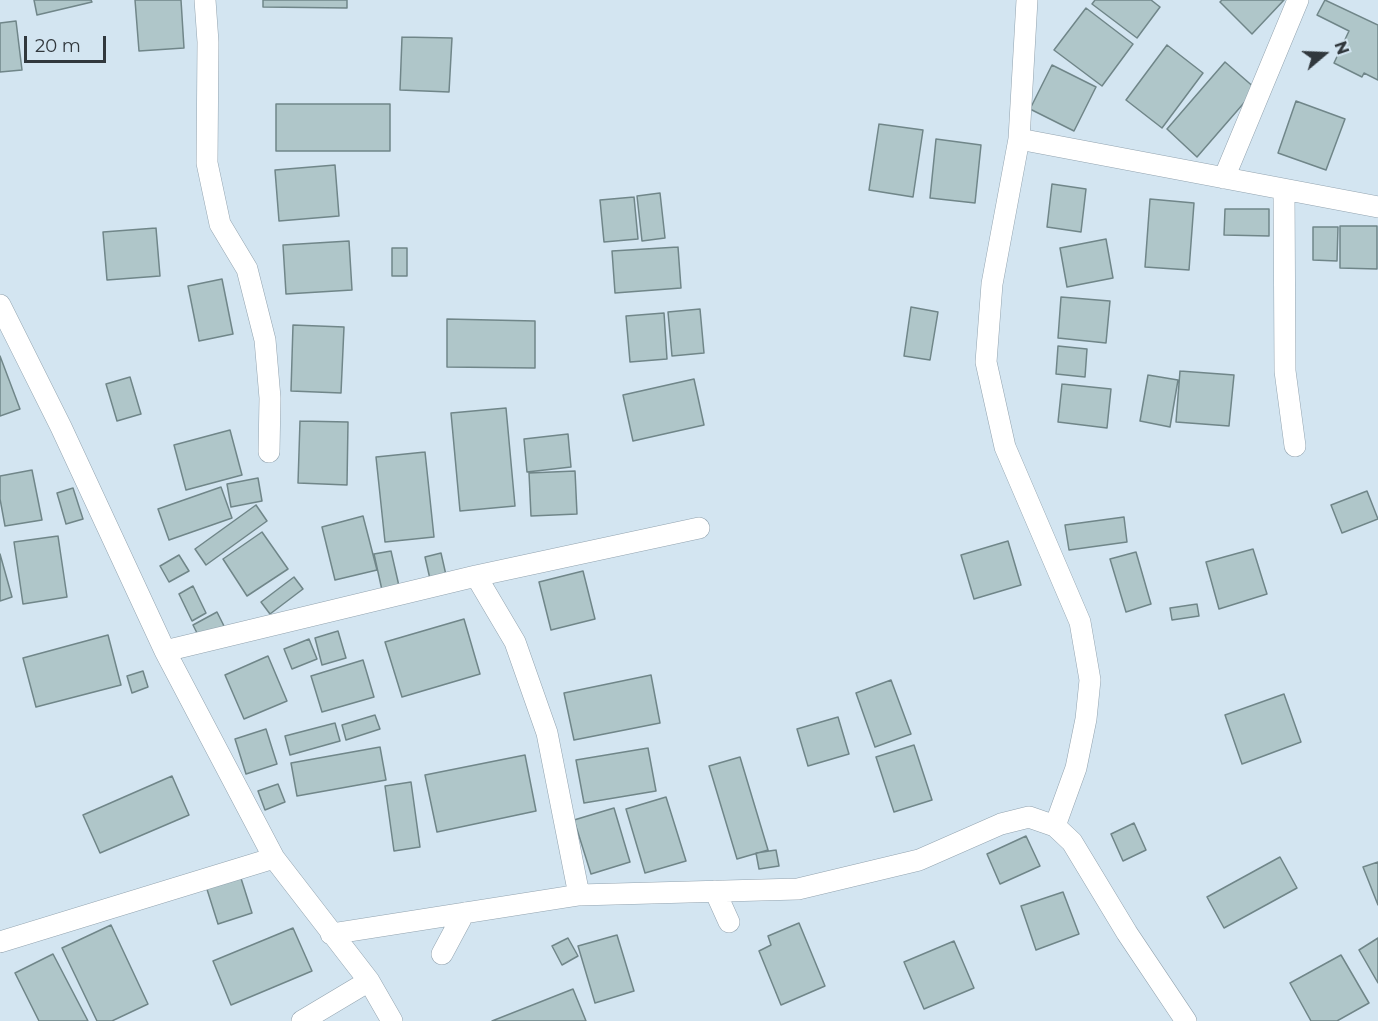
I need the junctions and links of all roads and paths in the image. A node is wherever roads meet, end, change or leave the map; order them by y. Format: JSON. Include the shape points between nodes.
{"nodes":[{"id":1,"x":205,"y":0,"type":"edge"},
{"id":2,"x":1027,"y":0,"type":"edge"},
{"id":3,"x":1298,"y":0,"type":"edge"},
{"id":4,"x":1019,"y":139,"type":"junction"},
{"id":5,"x":1224,"y":178,"type":"junction"},
{"id":6,"x":1284,"y":190,"type":"junction"},
{"id":7,"x":1378,"y":207,"type":"edge"},
{"id":8,"x":0,"y":305,"type":"edge"},
{"id":9,"x":1295,"y":446,"type":"dead end"},
{"id":10,"x":269,"y":452,"type":"dead end"},
{"id":11,"x":699,"y":528,"type":"dead end"},
{"id":12,"x":476,"y":576,"type":"junction"},
{"id":13,"x":165,"y":651,"type":"junction"},
{"id":14,"x":1055,"y":826,"type":"junction"},
{"id":15,"x":274,"y":858,"type":"junction"},
{"id":16,"x":715,"y":891,"type":"junction"},
{"id":17,"x":579,"y":896,"type":"junction"},
{"id":18,"x":464,"y":913,"type":"junction"},
{"id":19,"x":729,"y":922,"type":"dead end"},
{"id":20,"x":332,"y":934,"type":"junction"},
{"id":21,"x":0,"y":942,"type":"edge"},
{"id":22,"x":442,"y":954,"type":"dead end"},
{"id":23,"x":369,"y":981,"type":"junction"},
{"id":24,"x":302,"y":1021,"type":"edge"},
{"id":25,"x":392,"y":1021,"type":"edge"},
{"id":26,"x":1186,"y":1021,"type":"edge"}],
"edges":[{"from":1,"to":10,"type":"street","via":[[207,164],[220,224],[247,269],[265,340]]},
{"from":2,"to":4,"type":"street"},
{"from":3,"to":5,"type":"street"},
{"from":4,"to":5,"type":"street"},
{"from":4,"to":14,"type":"street","via":[[992,284],[986,362],[1005,447],[1080,622],[1090,680],[1076,768]]},
{"from":5,"to":6,"type":"street"},
{"from":6,"to":7,"type":"street"},
{"from":6,"to":9,"type":"street","via":[[1285,371]]},
{"from":8,"to":13,"type":"street"},
{"from":11,"to":12,"type":"street"},
{"from":12,"to":13,"type":"street"},
{"from":12,"to":17,"type":"street","via":[[515,642],[547,733]]},
{"from":13,"to":15,"type":"street"},
{"from":14,"to":16,"type":"street","via":[[1029,817],[1001,824],[920,860],[798,889]]},
{"from":14,"to":26,"type":"street","via":[[1072,842]]},
{"from":15,"to":20,"type":"street"},
{"from":15,"to":21,"type":"street"},
{"from":16,"to":17,"type":"street"},
{"from":16,"to":19,"type":"street"},
{"from":17,"to":18,"type":"street"},
{"from":18,"to":20,"type":"street"},
{"from":18,"to":22,"type":"street"},
{"from":20,"to":23,"type":"street"},
{"from":23,"to":24,"type":"street"},
{"from":23,"to":25,"type":"street"}]}
